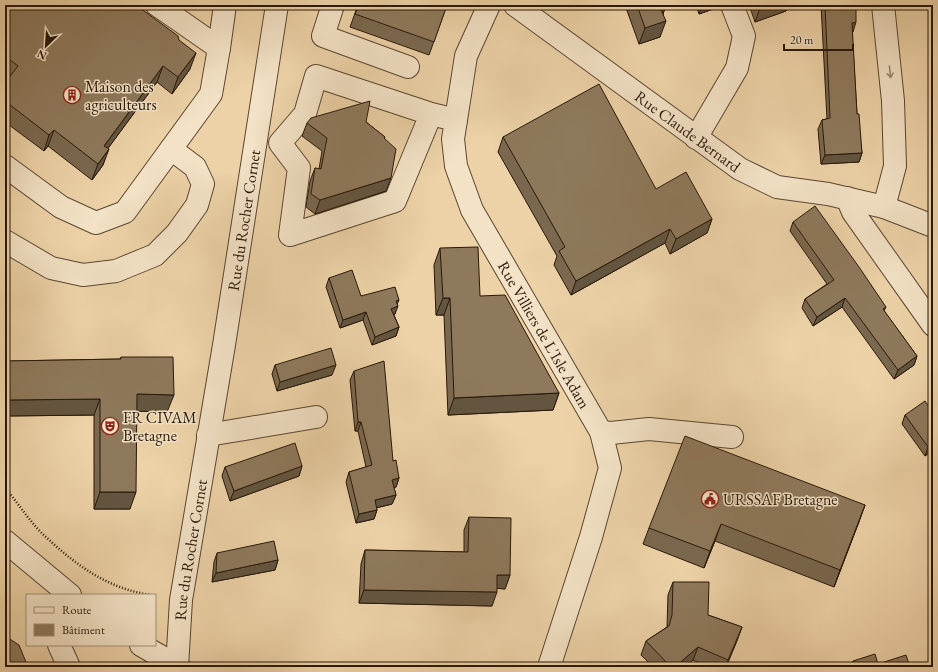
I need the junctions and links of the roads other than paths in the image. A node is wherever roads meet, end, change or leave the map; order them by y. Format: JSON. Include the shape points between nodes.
{"nodes":[{"id":1,"x":157,"y":5,"type":"edge"},
{"id":2,"x":225,"y":5,"type":"edge"},
{"id":3,"x":277,"y":5,"type":"edge"},
{"id":4,"x":333,"y":5,"type":"edge"},
{"id":5,"x":488,"y":5,"type":"edge"},
{"id":6,"x":515,"y":5,"type":"edge"},
{"id":7,"x":732,"y":5,"type":"edge"},
{"id":8,"x":883,"y":5,"type":"edge"},
{"id":9,"x":219,"y":48,"type":"junction"},
{"id":10,"x":408,"y":67,"type":"dead end"},
{"id":11,"x":431,"y":114,"type":"junction"},
{"id":12,"x":456,"y":120,"type":"junction"},
{"id":13,"x":696,"y":138,"type":"junction"},
{"id":14,"x":171,"y":149,"type":"junction"},
{"id":15,"x":5,"y":166,"type":"edge"},
{"id":16,"x":847,"y":198,"type":"junction"},
{"id":17,"x":884,"y":207,"type":"junction"},
{"id":18,"x":933,"y":226,"type":"edge"},
{"id":19,"x":5,"y":241,"type":"edge"},
{"id":20,"x":933,"y":325,"type":"edge"},
{"id":21,"x":316,"y":417,"type":"dead end"},
{"id":22,"x":601,"y":432,"type":"junction"},
{"id":23,"x":208,"y":435,"type":"junction"},
{"id":24,"x":732,"y":437,"type":"dead end"},
{"id":25,"x":5,"y":541,"type":"edge"},
{"id":26,"x":47,"y":585,"type":"edge"},
{"id":27,"x":68,"y":594,"type":"edge"},
{"id":28,"x":59,"y":646,"type":"edge"},
{"id":29,"x":143,"y":646,"type":"edge"},
{"id":30,"x":69,"y":667,"type":"edge"},
{"id":31,"x":177,"y":667,"type":"edge"},
{"id":32,"x":549,"y":667,"type":"edge"}],
"edges":[{"from":1,"to":9,"type":"street"},
{"from":2,"to":9,"type":"street"},
{"from":3,"to":23,"type":"street","name":"Rue du Rocher Cornet"},
{"from":4,"to":10,"type":"street","via":[[323,36]]},
{"from":5,"to":12,"type":"street","name":"Rue Villiers de L'Isle Adam","via":[[466,56]]},
{"from":6,"to":13,"type":"street","name":"Rue Claude Bernard"},
{"from":7,"to":13,"type":"street","via":[[744,36],[737,68]]},
{"from":8,"to":17,"type":"street","one_way":true,"via":[[893,101],[895,166]]},
{"from":9,"to":14,"type":"street","via":[[211,94]]},
{"from":11,"to":11,"type":"street","via":[[316,76],[305,114],[280,143],[299,168],[290,235],[395,201]]},
{"from":11,"to":12,"type":"street"},
{"from":12,"to":22,"type":"street","name":"Rue Villiers de L'Isle Adam","via":[[453,139],[456,166],[472,210]]},
{"from":13,"to":16,"type":"street","name":"Rue Claude Bernard","via":[[740,170],[777,187]]},
{"from":14,"to":15,"type":"street","via":[[125,212],[96,223],[61,207]]},
{"from":14,"to":19,"type":"street","via":[[195,167],[203,184],[197,205],[176,234],[155,255],[116,271],[83,275],[51,268]]},
{"from":16,"to":17,"type":"street","name":"Rue Claude Bernard"},
{"from":16,"to":20,"type":"street","via":[[853,212]]},
{"from":17,"to":18,"type":"street","name":"Rue Claude Bernard"},
{"from":21,"to":23,"type":"street"},
{"from":22,"to":24,"type":"street","via":[[649,429]]},
{"from":22,"to":32,"type":"street","name":"Rue Villiers de L'Isle Adam","via":[[610,468]]},
{"from":23,"to":31,"type":"street","name":"Rue du Rocher Cornet","via":[[181,600]]},
{"from":25,"to":26,"type":"street"},
{"from":26,"to":27,"type":"street"},
{"from":28,"to":30,"type":"street"},
{"from":29,"to":31,"type":"street"}]}
